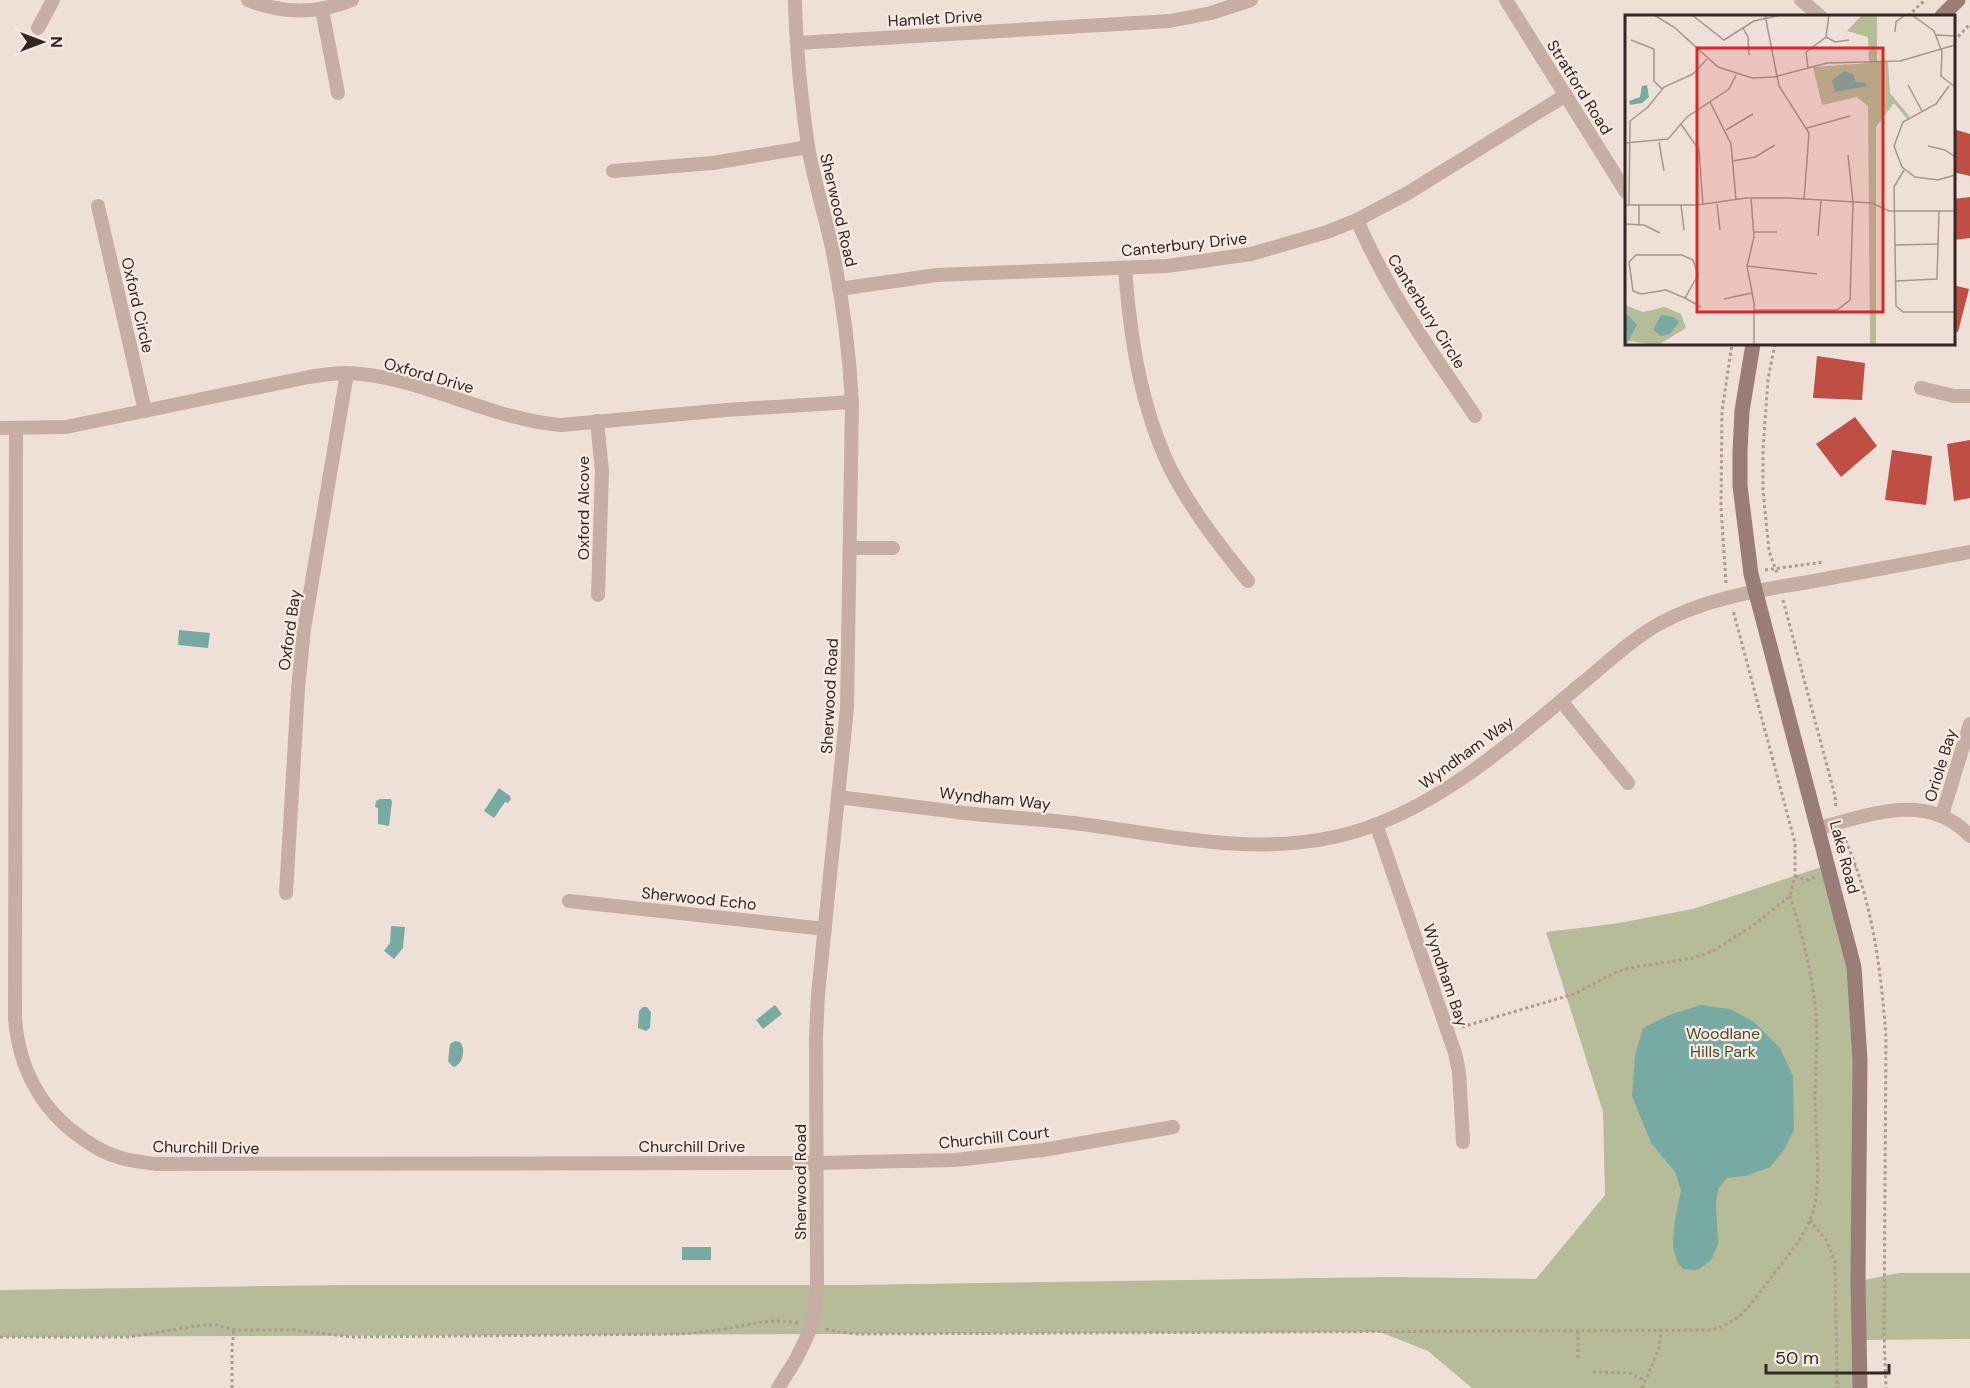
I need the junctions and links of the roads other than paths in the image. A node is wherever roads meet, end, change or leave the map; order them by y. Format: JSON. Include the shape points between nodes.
{"nodes":[{"id":1,"x":53,"y":0,"type":"edge"},
{"id":2,"x":248,"y":0,"type":"edge"},
{"id":3,"x":352,"y":0,"type":"edge"},
{"id":4,"x":795,"y":0,"type":"edge"},
{"id":5,"x":1251,"y":0,"type":"edge"},
{"id":6,"x":1506,"y":0,"type":"edge"},
{"id":7,"x":1801,"y":0,"type":"edge"},
{"id":8,"x":1958,"y":0,"type":"edge"},
{"id":9,"x":322,"y":10,"type":"junction"},
{"id":10,"x":1819,"y":15,"type":"edge"},
{"id":11,"x":1943,"y":15,"type":"edge"},
{"id":12,"x":38,"y":28,"type":"dead end"},
{"id":13,"x":798,"y":43,"type":"junction"},
{"id":14,"x":338,"y":93,"type":"dead end"},
{"id":15,"x":1566,"y":95,"type":"junction"},
{"id":16,"x":808,"y":147,"type":"junction"},
{"id":17,"x":613,"y":171,"type":"dead end"},
{"id":18,"x":1625,"y":190,"type":"edge"},
{"id":19,"x":98,"y":206,"type":"dead end"},
{"id":20,"x":1357,"y":220,"type":"junction"},
{"id":21,"x":1125,"y":268,"type":"junction"},
{"id":22,"x":839,"y":289,"type":"junction"},
{"id":23,"x":1753,"y":345,"type":"edge"},
{"id":24,"x":347,"y":373,"type":"junction"},
{"id":25,"x":1921,"y":388,"type":"dead end"},
{"id":26,"x":1970,"y":396,"type":"edge"},
{"id":27,"x":852,"y":402,"type":"junction"},
{"id":28,"x":145,"y":411,"type":"junction"},
{"id":29,"x":1475,"y":416,"type":"dead end"},
{"id":30,"x":597,"y":421,"type":"junction"},
{"id":31,"x":0,"y":428,"type":"edge"},
{"id":32,"x":16,"y":428,"type":"junction"},
{"id":33,"x":850,"y":548,"type":"junction"},
{"id":34,"x":893,"y":548,"type":"dead end"},
{"id":35,"x":1970,"y":552,"type":"edge"},
{"id":36,"x":1248,"y":581,"type":"dead end"},
{"id":37,"x":1754,"y":591,"type":"junction"},
{"id":38,"x":598,"y":595,"type":"dead end"},
{"id":39,"x":1561,"y":701,"type":"junction"},
{"id":40,"x":1970,"y":724,"type":"edge"},
{"id":41,"x":1628,"y":783,"type":"dead end"},
{"id":42,"x":838,"y":797,"type":"junction"},
{"id":43,"x":1942,"y":815,"type":"junction"},
{"id":44,"x":1376,"y":824,"type":"junction"},
{"id":45,"x":1819,"y":828,"type":"junction"},
{"id":46,"x":1970,"y":836,"type":"edge"},
{"id":47,"x":286,"y":894,"type":"dead end"},
{"id":48,"x":569,"y":901,"type":"dead end"},
{"id":49,"x":825,"y":929,"type":"junction"},
{"id":50,"x":1173,"y":1127,"type":"dead end"},
{"id":51,"x":1463,"y":1142,"type":"dead end"},
{"id":52,"x":816,"y":1162,"type":"junction"},
{"id":53,"x":777,"y":1388,"type":"edge"},
{"id":54,"x":1860,"y":1388,"type":"edge"}],
"edges":[{"from":1,"to":12,"type":"street"},
{"from":2,"to":9,"type":"street","via":[[279,9]]},
{"from":3,"to":9,"type":"street"},
{"from":4,"to":13,"type":"street","name":"Sherwood Road"},
{"from":5,"to":13,"type":"street","name":"Hamlet Drive","via":[[1170,21]]},
{"from":6,"to":15,"type":"street","name":"Stratford Road"},
{"from":7,"to":10,"type":"street"},
{"from":8,"to":11,"type":"street"},
{"from":9,"to":14,"type":"street"},
{"from":13,"to":16,"type":"street","name":"Sherwood Road"},
{"from":15,"to":18,"type":"street","name":"Stratford Road"},
{"from":15,"to":20,"type":"street","name":"Canterbury Drive","via":[[1408,193]]},
{"from":16,"to":17,"type":"street","via":[[713,163]]},
{"from":16,"to":22,"type":"street","name":"Sherwood Road"},
{"from":19,"to":28,"type":"street","name":"Oxford Circle"},
{"from":20,"to":21,"type":"street","name":"Canterbury Drive","via":[[1251,254]]},
{"from":20,"to":29,"type":"street","name":"Canterbury Circle","via":[[1394,296]]},
{"from":21,"to":22,"type":"street","name":"Canterbury Drive","via":[[958,273]]},
{"from":21,"to":36,"type":"street","via":[[1133,348],[1156,433],[1192,507]]},
{"from":22,"to":27,"type":"street","name":"Sherwood Road"},
{"from":23,"to":37,"type":"street","name":"Lake Road","via":[[1742,411],[1740,486]]},
{"from":24,"to":28,"type":"street","name":"Oxford Drive","via":[[309,377]]},
{"from":24,"to":30,"type":"street","name":"Oxford Drive","via":[[392,379],[535,423]]},
{"from":24,"to":47,"type":"street","name":"Oxford Bay","via":[[304,629]]},
{"from":25,"to":26,"type":"street"},
{"from":27,"to":30,"type":"street","name":"Oxford Drive"},
{"from":27,"to":33,"type":"street","name":"Sherwood Road"},
{"from":28,"to":32,"type":"street","name":"Oxford Drive","via":[[66,427]]},
{"from":30,"to":38,"type":"street","name":"Oxford Alcove","via":[[602,471]]},
{"from":31,"to":32,"type":"street","name":"Oxford Drive"},
{"from":32,"to":52,"type":"street","name":"Churchill Drive","via":[[15,1019],[17,1043],[28,1074],[50,1111],[91,1144],[113,1156],[156,1164]]},
{"from":33,"to":34,"type":"street"},
{"from":33,"to":42,"type":"street","name":"Sherwood Road","via":[[847,708]]},
{"from":35,"to":37,"type":"street","name":"Wyndham Way"},
{"from":37,"to":39,"type":"street","name":"Wyndham Way","via":[[1683,612],[1655,626]]},
{"from":37,"to":45,"type":"street","name":"Lake Road"},
{"from":39,"to":41,"type":"street"},
{"from":39,"to":44,"type":"street","name":"Wyndham Way","via":[[1441,793]]},
{"from":40,"to":43,"type":"street","name":"Oriole Bay"},
{"from":42,"to":44,"type":"street","name":"Wyndham Way","via":[[1260,846],[1335,837]]},
{"from":42,"to":49,"type":"street","name":"Sherwood Road"},
{"from":43,"to":45,"type":"street","via":[[1906,808]]},
{"from":43,"to":46,"type":"street"},
{"from":44,"to":51,"type":"street","name":"Wyndham Bay","via":[[1449,1031],[1459,1072]]},
{"from":45,"to":54,"type":"street","name":"Lake Road","via":[[1854,967],[1858,1012]]},
{"from":48,"to":49,"type":"street","name":"Sherwood Echo"},
{"from":49,"to":52,"type":"street","name":"Sherwood Road","via":[[816,1037]]},
{"from":50,"to":52,"type":"street","name":"Churchill Court","via":[[1007,1155],[955,1160]]},
{"from":52,"to":53,"type":"street","name":"Sherwood Road","via":[[817,1284],[812,1325]]}]}
